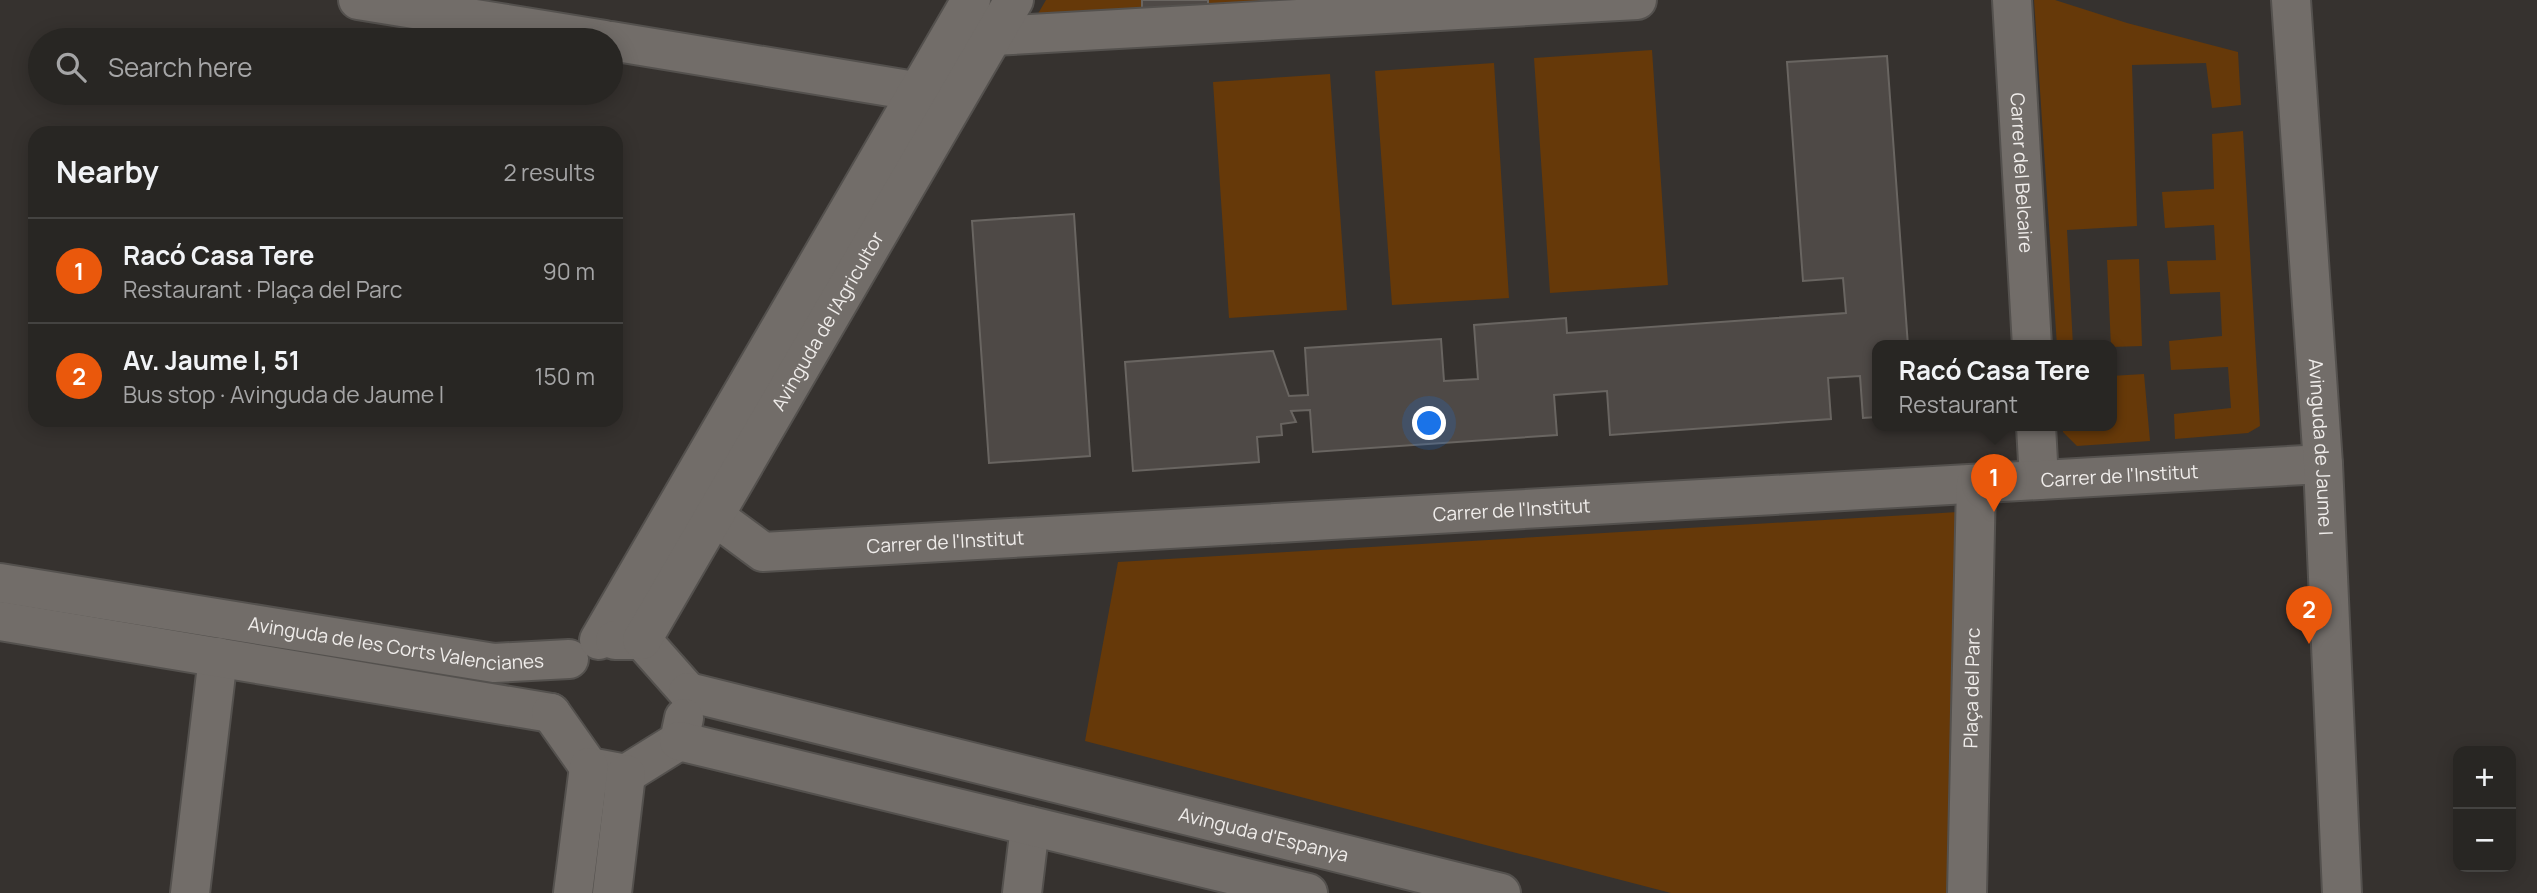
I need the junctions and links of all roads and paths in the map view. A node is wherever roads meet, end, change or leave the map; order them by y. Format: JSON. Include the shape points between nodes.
{"nodes":[{"id":1,"x":358,"y":0,"type":"edge"},
{"id":2,"x":971,"y":0,"type":"edge"},
{"id":3,"x":1014,"y":0,"type":"edge"},
{"id":4,"x":1637,"y":0,"type":"edge"},
{"id":5,"x":2012,"y":0,"type":"edge"},
{"id":6,"x":2291,"y":0,"type":"edge"},
{"id":7,"x":428,"y":6,"type":"edge"},
{"id":8,"x":543,"y":28,"type":"edge"},
{"id":9,"x":993,"y":36,"type":"junction"},
{"id":10,"x":623,"y":43,"type":"edge"},
{"id":11,"x":917,"y":91,"type":"junction"},
{"id":12,"x":957,"y":98,"type":"junction"},
{"id":13,"x":2032,"y":340,"type":"edge"},
{"id":14,"x":2036,"y":431,"type":"edge"},
{"id":15,"x":2323,"y":464,"type":"junction"},
{"id":16,"x":2039,"y":480,"type":"junction"},
{"id":17,"x":1976,"y":484,"type":"junction"},
{"id":18,"x":713,"y":515,"type":"junction"},
{"id":19,"x":0,"y":583,"type":"edge"},
{"id":20,"x":223,"y":620,"type":"junction"},
{"id":21,"x":0,"y":621,"type":"edge"},
{"id":22,"x":642,"y":640,"type":"junction"},
{"id":23,"x":584,"y":649,"type":"junction"},
{"id":24,"x":218,"y":657,"type":"junction"},
{"id":25,"x":688,"y":692,"type":"junction"},
{"id":26,"x":551,"y":713,"type":"junction"},
{"id":27,"x":679,"y":741,"type":"junction"},
{"id":28,"x":589,"y":767,"type":"junction"},
{"id":29,"x":626,"y":774,"type":"junction"},
{"id":30,"x":1036,"y":778,"type":"junction"},
{"id":31,"x":1030,"y":826,"type":"junction"},
{"id":32,"x":1495,"y":892,"type":"edge"},
{"id":33,"x":190,"y":893,"type":"edge"},
{"id":34,"x":573,"y":893,"type":"edge"},
{"id":35,"x":612,"y":893,"type":"edge"},
{"id":36,"x":1022,"y":893,"type":"edge"},
{"id":37,"x":1308,"y":893,"type":"edge"},
{"id":38,"x":1967,"y":893,"type":"edge"},
{"id":39,"x":2342,"y":893,"type":"edge"}],
"edges":[{"from":1,"to":7,"type":"street"},
{"from":2,"to":11,"type":"street","name":"Avinguda de l'Agricultor"},
{"from":3,"to":9,"type":"street","name":"Avinguda de l'Agricultor"},
{"from":4,"to":9,"type":"street"},
{"from":5,"to":13,"type":"street","name":"Carrer del Belcaire"},
{"from":6,"to":15,"type":"street","name":"Avinguda de Jaume I"},
{"from":7,"to":8,"type":"street"},
{"from":9,"to":12,"type":"street","name":"Avinguda de l'Agricultor"},
{"from":10,"to":11,"type":"street"},
{"from":11,"to":12,"type":"street"},
{"from":11,"to":23,"type":"street","name":"Avinguda de l'Agricultor"},
{"from":12,"to":18,"type":"street","name":"Avinguda de l'Agricultor"},
{"from":14,"to":16,"type":"street"},
{"from":15,"to":16,"type":"street","name":"Carrer de l'Institut"},
{"from":15,"to":39,"type":"street","name":"Avinguda de Jaume I"},
{"from":16,"to":17,"type":"street","name":"Carrer de l'Institut"},
{"from":17,"to":18,"type":"street","name":"Carrer de l'Institut","via":[[763,552]]},
{"from":17,"to":38,"type":"street","name":"Plaça del Parc"},
{"from":18,"to":22,"type":"street","name":"Avinguda de l'Agricultor"},
{"from":19,"to":20,"type":"street","name":"Avinguda de les Corts Valencianes"},
{"from":20,"to":23,"type":"street","name":"Avinguda de les Corts Valencianes","via":[[494,663]]},
{"from":20,"to":24,"type":"street","name":"Avinguda de les Corts Valencianes"},
{"from":21,"to":24,"type":"street","name":"Avinguda de les Corts Valencianes"},
{"from":22,"to":23,"type":"street"},
{"from":22,"to":25,"type":"street"},
{"from":23,"to":26,"type":"street"},
{"from":24,"to":26,"type":"street","name":"Avinguda de les Corts Valencianes"},
{"from":24,"to":33,"type":"street"},
{"from":25,"to":27,"type":"street"},
{"from":25,"to":30,"type":"street","name":"Avinguda d'Espanya"},
{"from":26,"to":28,"type":"street"},
{"from":27,"to":29,"type":"street"},
{"from":27,"to":31,"type":"street"},
{"from":28,"to":29,"type":"street"},
{"from":28,"to":34,"type":"street"},
{"from":29,"to":35,"type":"street"},
{"from":30,"to":31,"type":"street"},
{"from":30,"to":32,"type":"street","name":"Avinguda d'Espanya"},
{"from":31,"to":36,"type":"street"},
{"from":31,"to":37,"type":"street"}]}
